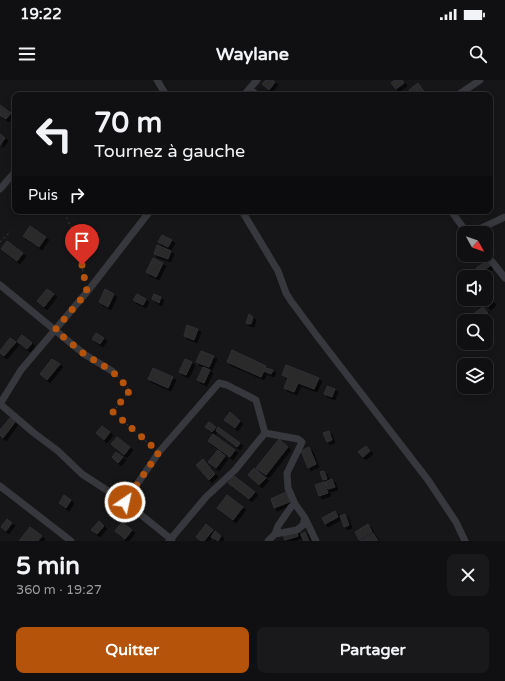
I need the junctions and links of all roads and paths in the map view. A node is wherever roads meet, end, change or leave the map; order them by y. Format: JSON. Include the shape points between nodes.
{"nodes":[{"id":1,"x":157,"y":80,"type":"edge"},
{"id":2,"x":257,"y":80,"type":"edge"},
{"id":3,"x":480,"y":80,"type":"edge"},
{"id":4,"x":164,"y":92,"type":"edge"},
{"id":5,"x":246,"y":92,"type":"edge"},
{"id":6,"x":462,"y":92,"type":"edge"},
{"id":7,"x":12,"y":175,"type":"edge"},
{"id":8,"x":0,"y":189,"type":"edge"},
{"id":9,"x":64,"y":214,"type":"edge"},
{"id":10,"x":148,"y":214,"type":"edge"},
{"id":11,"x":244,"y":214,"type":"edge"},
{"id":12,"x":453,"y":214,"type":"edge"},
{"id":13,"x":505,"y":217,"type":"edge"},
{"id":14,"x":462,"y":226,"type":"edge"},
{"id":15,"x":485,"y":226,"type":"edge"},
{"id":16,"x":11,"y":231,"type":"dead end"},
{"id":17,"x":0,"y":242,"type":"edge"},
{"id":18,"x":492,"y":262,"type":"edge"},
{"id":19,"x":505,"y":278,"type":"edge"},
{"id":20,"x":0,"y":285,"type":"edge"},
{"id":21,"x":87,"y":292,"type":"junction"},
{"id":22,"x":55,"y":330,"type":"junction"},
{"id":23,"x":112,"y":371,"type":"joint"},
{"id":24,"x":0,"y":404,"type":"edge"},
{"id":25,"x":265,"y":433,"type":"junction"},
{"id":26,"x":159,"y":452,"type":"junction"},
{"id":27,"x":0,"y":486,"type":"edge"},
{"id":28,"x":125,"y":502,"type":"junction"},
{"id":29,"x":295,"y":504,"type":"junction"},
{"id":30,"x":305,"y":518,"type":"junction"},
{"id":31,"x":275,"y":534,"type":"junction"},
{"id":32,"x":171,"y":540,"type":"edge"},
{"id":33,"x":71,"y":541,"type":"edge"},
{"id":34,"x":268,"y":541,"type":"edge"},
{"id":35,"x":316,"y":541,"type":"edge"},
{"id":36,"x":465,"y":541,"type":"edge"}],
"edges":[{"from":1,"to":4,"type":"street"},
{"from":2,"to":5,"type":"street"},
{"from":3,"to":6,"type":"street"},
{"from":7,"to":8,"type":"street"},
{"from":9,"to":21,"type":"path","via":[[77,239]]},
{"from":10,"to":21,"type":"street"},
{"from":11,"to":36,"type":"street","via":[[278,271],[291,301],[428,480],[456,522]]},
{"from":12,"to":14,"type":"street"},
{"from":13,"to":15,"type":"street"},
{"from":16,"to":17,"type":"path"},
{"from":18,"to":19,"type":"street"},
{"from":20,"to":22,"type":"street"},
{"from":21,"to":22,"type":"street"},
{"from":22,"to":23,"type":"street","via":[[84,354]]},
{"from":22,"to":24,"type":"street","via":[[22,370]]},
{"from":23,"to":26,"type":"path","via":[[130,390],[113,412]]},
{"from":24,"to":28,"type":"street","via":[[82,474]]},
{"from":25,"to":26,"type":"street","via":[[256,400],[227,384],[219,383]]},
{"from":25,"to":29,"type":"street","via":[[302,442],[287,473],[288,488]]},
{"from":25,"to":32,"type":"street","via":[[235,470],[206,497]]},
{"from":26,"to":28,"type":"street"},
{"from":27,"to":33,"type":"street"},
{"from":28,"to":32,"type":"street"},
{"from":29,"to":30,"type":"street"},
{"from":29,"to":31,"type":"street"},
{"from":30,"to":31,"type":"street","via":[[303,525],[296,530]]},
{"from":30,"to":35,"type":"street"},
{"from":31,"to":34,"type":"street"}]}
